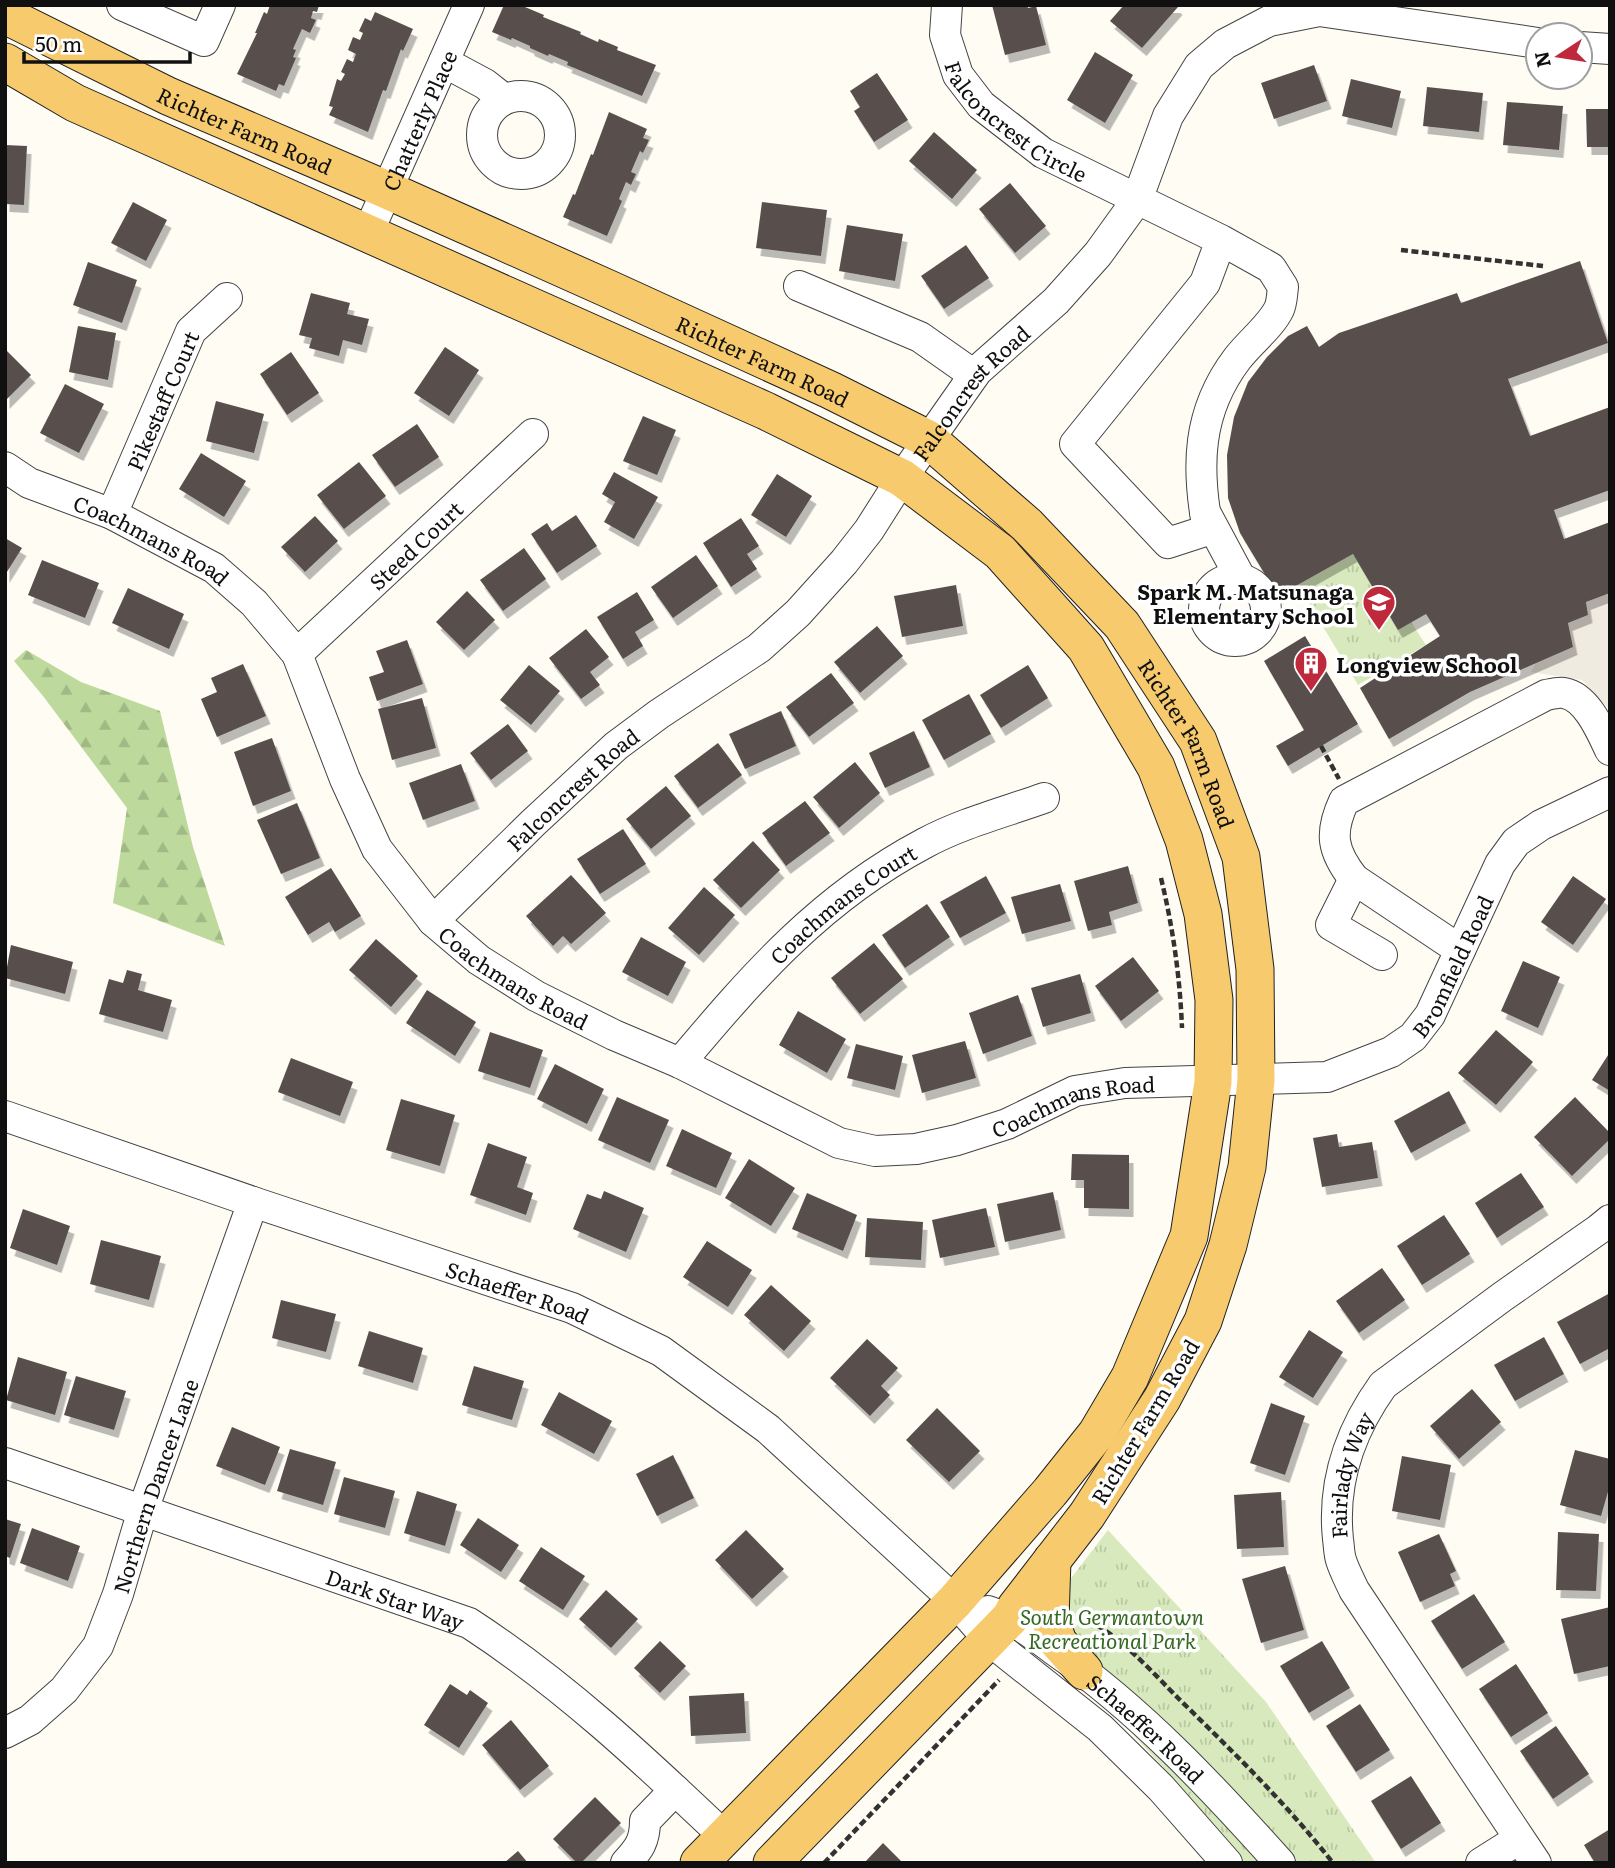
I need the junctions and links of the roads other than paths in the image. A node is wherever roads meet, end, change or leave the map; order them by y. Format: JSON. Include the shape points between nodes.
{"nodes":[{"id":1,"x":122,"y":5,"type":"edge"},
{"id":2,"x":220,"y":5,"type":"edge"},
{"id":3,"x":469,"y":5,"type":"edge"},
{"id":4,"x":947,"y":5,"type":"edge"},
{"id":5,"x":5,"y":15,"type":"edge"},
{"id":6,"x":1524,"y":41,"type":"edge"},
{"id":7,"x":5,"y":62,"type":"edge"},
{"id":8,"x":444,"y":62,"type":"junction"},
{"id":9,"x":504,"y":99,"type":"dead end"},
{"id":10,"x":387,"y":190,"type":"junction"},
{"id":11,"x":1137,"y":200,"type":"junction"},
{"id":12,"x":367,"y":235,"type":"junction"},
{"id":13,"x":1221,"y":240,"type":"junction"},
{"id":14,"x":799,"y":286,"type":"dead end"},
{"id":15,"x":227,"y":298,"type":"dead end"},
{"id":16,"x":974,"y":376,"type":"junction"},
{"id":17,"x":533,"y":434,"type":"dead end"},
{"id":18,"x":928,"y":439,"type":"junction"},
{"id":19,"x":5,"y":467,"type":"edge"},
{"id":20,"x":902,"y":478,"type":"junction"},
{"id":21,"x":1205,"y":512,"type":"junction"},
{"id":22,"x":112,"y":514,"type":"junction"},
{"id":23,"x":1241,"y":579,"type":"dead end"},
{"id":24,"x":297,"y":654,"type":"junction"},
{"id":25,"x":1610,"y":750,"type":"edge"},
{"id":26,"x":1610,"y":792,"type":"edge"},
{"id":27,"x":1044,"y":798,"type":"dead end"},
{"id":28,"x":1354,"y":879,"type":"junction"},
{"id":29,"x":433,"y":921,"type":"junction"},
{"id":30,"x":1460,"y":950,"type":"junction"},
{"id":31,"x":1382,"y":955,"type":"dead end"},
{"id":32,"x":680,"y":1063,"type":"junction"},
{"id":33,"x":1256,"y":1080,"type":"junction"},
{"id":34,"x":1213,"y":1082,"type":"junction"},
{"id":35,"x":5,"y":1116,"type":"edge"},
{"id":36,"x":253,"y":1202,"type":"junction"},
{"id":37,"x":1610,"y":1220,"type":"edge"},
{"id":38,"x":5,"y":1463,"type":"edge"},
{"id":39,"x":143,"y":1510,"type":"junction"},
{"id":40,"x":1052,"y":1560,"type":"junction"},
{"id":41,"x":955,"y":1601,"type":"junction"},
{"id":42,"x":999,"y":1629,"type":"junction"},
{"id":43,"x":1084,"y":1671,"type":"junction"},
{"id":44,"x":5,"y":1733,"type":"edge"},
{"id":45,"x":675,"y":1790,"type":"junction"},
{"id":46,"x":724,"y":1837,"type":"junction"},
{"id":47,"x":1527,"y":1851,"type":"edge"},
{"id":48,"x":626,"y":1863,"type":"edge"},
{"id":49,"x":699,"y":1863,"type":"edge"},
{"id":50,"x":772,"y":1863,"type":"edge"},
{"id":51,"x":1227,"y":1863,"type":"edge"},
{"id":52,"x":1280,"y":1863,"type":"edge"},
{"id":53,"x":1481,"y":1863,"type":"edge"}],
"edges":[{"from":1,"to":2,"type":"street","via":[[204,41]]},
{"from":3,"to":8,"type":"street","name":"Chatterly Place"},
{"from":4,"to":11,"type":"street","name":"Falconcrest Circle","via":[[944,35],[958,75],[981,105],[1043,153]]},
{"from":5,"to":10,"type":"main road","name":"Richter Farm Road","via":[[168,96]]},
{"from":6,"to":11,"type":"street","name":"Falconcrest Road","via":[[1319,11],[1269,21],[1225,44],[1199,65],[1168,116]]},
{"from":7,"to":12,"type":"main road","name":"Richter Farm Road","via":[[75,103]]},
{"from":8,"to":9,"type":"street"},
{"from":8,"to":10,"type":"street","name":"Chatterly Place"},
{"from":10,"to":12,"type":"street","name":"Chatterly Place"},
{"from":10,"to":18,"type":"main road","name":"Richter Farm Road","via":[[830,390]]},
{"from":11,"to":13,"type":"street","name":"Falconcrest Circle"},
{"from":11,"to":16,"type":"street","name":"Falconcrest Road","via":[[1056,301]]},
{"from":12,"to":20,"type":"main road","name":"Richter Farm Road","via":[[766,411]]},
{"from":13,"to":21,"type":"street","name":"Falconcrest Circle","via":[[1271,268],[1283,288],[1280,308],[1236,360],[1204,425]]},
{"from":13,"to":21,"type":"street","via":[[1205,283],[1075,444],[1168,543],[1208,530]]},
{"from":14,"to":16,"type":"street","via":[[920,337]]},
{"from":15,"to":22,"type":"street","name":"Pikestaff Court","via":[[191,331]]},
{"from":16,"to":18,"type":"street","name":"Falconcrest Road"},
{"from":17,"to":24,"type":"street","name":"Steed Court"},
{"from":18,"to":20,"type":"street","name":"Falconcrest Road"},
{"from":18,"to":33,"type":"main road","name":"Richter Farm Road","via":[[1027,525],[1122,625],[1198,741],[1241,857],[1255,969]]},
{"from":19,"to":22,"type":"street","name":"Coachmans Road","via":[[29,483]]},
{"from":20,"to":29,"type":"street","name":"Falconcrest Road","via":[[869,530],[798,613],[759,648],[616,746]]},
{"from":20,"to":34,"type":"main road","name":"Richter Farm Road","via":[[1000,552],[1086,648],[1156,767],[1184,840],[1203,914],[1214,1000]]},
{"from":21,"to":23,"type":"street"},
{"from":22,"to":24,"type":"street","name":"Coachmans Road","via":[[214,568],[254,603]]},
{"from":24,"to":29,"type":"street","name":"Coachmans Road","via":[[377,849]]},
{"from":25,"to":28,"type":"street","via":[[1596,719],[1581,703],[1565,693],[1546,695],[1344,801],[1335,820],[1334,841]]},
{"from":26,"to":30,"type":"street","name":"Bromfield Road","via":[[1516,842],[1500,864]]},
{"from":27,"to":32,"type":"street","name":"Coachmans Court","via":[[927,842],[817,915],[744,987]]},
{"from":28,"to":30,"type":"street"},
{"from":28,"to":31,"type":"street","via":[[1331,925]]},
{"from":29,"to":32,"type":"street","name":"Coachmans Road","via":[[479,960],[536,996]]},
{"from":30,"to":33,"type":"street","name":"Bromfield Road","via":[[1430,1015],[1413,1037],[1391,1052],[1327,1077]]},
{"from":32,"to":34,"type":"street","name":"Coachmans Road","via":[[839,1143],[875,1152],[957,1140],[1007,1124],[1075,1091],[1125,1083]]},
{"from":33,"to":34,"type":"street","name":"Bromfield Road"},
{"from":33,"to":40,"type":"main road","name":"Richter Farm Road","via":[[1247,1167],[1203,1321],[1163,1399]]},
{"from":34,"to":41,"type":"main road","name":"Richter Farm Road","via":[[1189,1237],[1130,1377],[1097,1433]]},
{"from":35,"to":36,"type":"street","name":"Schaeffer Road"},
{"from":36,"to":39,"type":"street","name":"Northern Dancer Lane"},
{"from":36,"to":41,"type":"street","name":"Schaeffer Road","via":[[572,1308],[661,1351],[768,1429]]},
{"from":37,"to":47,"type":"street","name":"Fairlady Way","via":[[1383,1385],[1356,1429],[1337,1487],[1340,1559],[1354,1590]]},
{"from":38,"to":39,"type":"street","name":"Dark Star Way"},
{"from":39,"to":44,"type":"street","name":"Northern Dancer Lane","via":[[98,1646],[64,1690],[30,1720]]},
{"from":39,"to":45,"type":"street","name":"Dark Star Way","via":[[469,1623],[520,1656]]},
{"from":40,"to":42,"type":"main road","name":"Richter Farm Road"},
{"from":40,"to":43,"type":"main road","via":[[1050,1619],[1058,1643]]},
{"from":41,"to":42,"type":"street","name":"Schaeffer Road"},
{"from":41,"to":46,"type":"main road","name":"Richter Farm Road"},
{"from":42,"to":43,"type":"street","name":"Schaeffer Road"},
{"from":42,"to":50,"type":"main road","name":"Richter Farm Road"},
{"from":42,"to":51,"type":"street","name":"Schaeffer Road","via":[[1161,1788]]},
{"from":43,"to":52,"type":"street","name":"Schaeffer Road","via":[[1187,1765]]},
{"from":45,"to":46,"type":"street","name":"Dark Star Way"},
{"from":45,"to":48,"type":"street","via":[[645,1821],[645,1836]]},
{"from":46,"to":49,"type":"main road","name":"Richter Farm Road"},
{"from":47,"to":53,"type":"street"}]}
